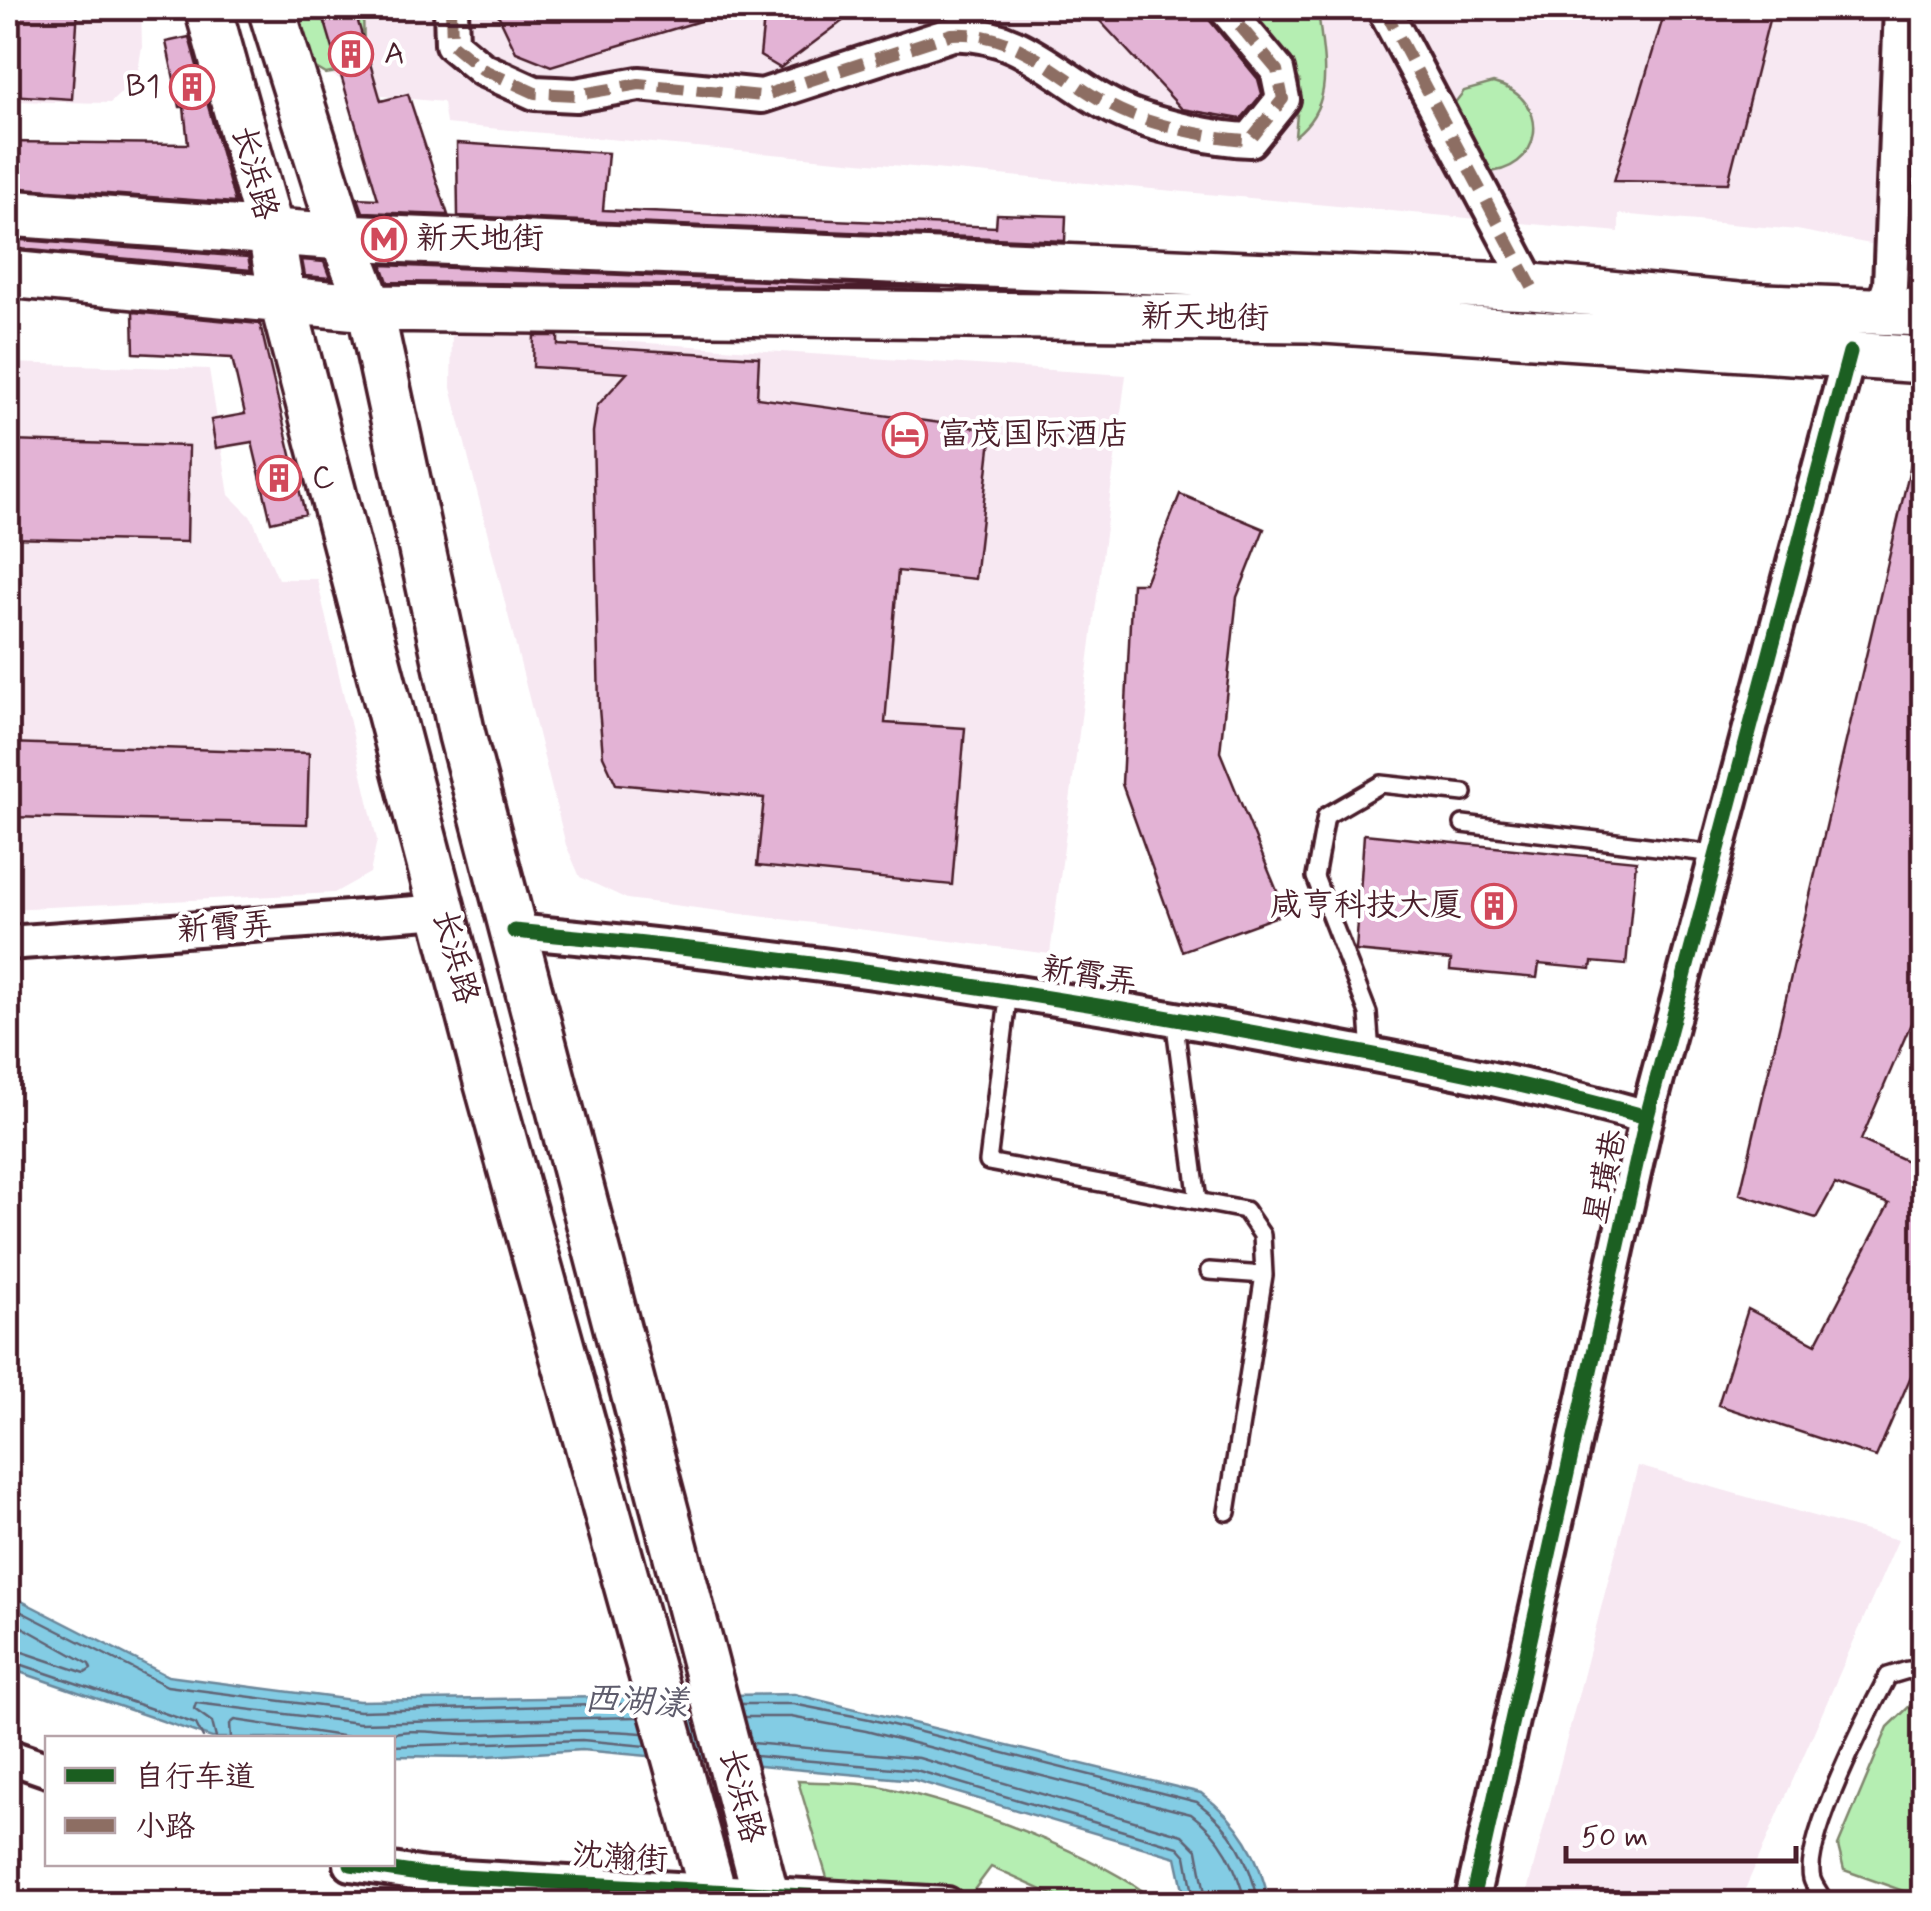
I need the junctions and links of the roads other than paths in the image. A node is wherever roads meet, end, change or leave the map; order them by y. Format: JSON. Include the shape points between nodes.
{"nodes":[{"id":1,"x":208,"y":8,"type":"edge"},
{"id":2,"x":272,"y":8,"type":"edge"},
{"id":3,"x":451,"y":8,"type":"edge"},
{"id":4,"x":1225,"y":8,"type":"edge"},
{"id":5,"x":1900,"y":8,"type":"edge"},
{"id":6,"x":1386,"y":9,"type":"edge"},
{"id":7,"x":8,"y":213,"type":"edge"},
{"id":8,"x":271,"y":232,"type":"junction"},
{"id":9,"x":342,"y":237,"type":"junction"},
{"id":10,"x":8,"y":274,"type":"edge"},
{"id":11,"x":1532,"y":288,"type":"junction"},
{"id":12,"x":282,"y":299,"type":"junction"},
{"id":13,"x":1904,"y":299,"type":"edge"},
{"id":14,"x":370,"y":308,"type":"junction"},
{"id":15,"x":1850,"y":352,"type":"junction"},
{"id":16,"x":1924,"y":360,"type":"edge"},
{"id":17,"x":1464,"y":793,"type":"dead end"},
{"id":18,"x":1463,"y":824,"type":"dead end"},
{"id":19,"x":1716,"y":854,"type":"junction"},
{"id":20,"x":442,"y":912,"type":"junction"},
{"id":21,"x":514,"y":931,"type":"junction"},
{"id":22,"x":8,"y":942,"type":"edge"},
{"id":23,"x":1009,"y":991,"type":"junction"},
{"id":24,"x":1174,"y":1018,"type":"junction"},
{"id":25,"x":1371,"y":1054,"type":"junction"},
{"id":26,"x":1647,"y":1117,"type":"junction"},
{"id":27,"x":1198,"y":1202,"type":"junction"},
{"id":28,"x":1209,"y":1271,"type":"dead end"},
{"id":29,"x":1264,"y":1275,"type":"junction"},
{"id":30,"x":1227,"y":1512,"type":"dead end"},
{"id":31,"x":1924,"y":1676,"type":"edge"},
{"id":32,"x":8,"y":1756,"type":"edge"},
{"id":33,"x":45,"y":1769,"type":"edge"},
{"id":34,"x":366,"y":1866,"type":"edge"},
{"id":35,"x":714,"y":1898,"type":"edge"},
{"id":36,"x":767,"y":1898,"type":"edge"},
{"id":37,"x":947,"y":1904,"type":"edge"},
{"id":38,"x":1471,"y":1904,"type":"edge"},
{"id":39,"x":1833,"y":1904,"type":"edge"}],
"edges":[{"from":1,"to":8,"type":"main road","name":"长浜路"},
{"from":2,"to":9,"type":"main road","name":"长浜路"},
{"from":3,"to":4,"type":"street","via":[[452,44],[482,69],[536,93],[576,95],[639,84],[762,96],[952,34],[983,32],[1131,115],[1250,140],[1283,99],[1278,70]]},
{"from":5,"to":13,"type":"street"},
{"from":6,"to":11,"type":"street"},
{"from":7,"to":8,"type":"main road","name":"新天地街"},
{"from":8,"to":9,"type":"main road","name":"新天地街"},
{"from":8,"to":12,"type":"main road","name":"长浜路"},
{"from":9,"to":11,"type":"main road","name":"新天地街"},
{"from":9,"to":14,"type":"main road","name":"长浜路"},
{"from":10,"to":12,"type":"main road","name":"新天地街"},
{"from":11,"to":13,"type":"main road","name":"新天地街","via":[[1738,306]]},
{"from":12,"to":14,"type":"main road","name":"新天地街"},
{"from":12,"to":20,"type":"main road","name":"长浜路"},
{"from":14,"to":15,"type":"main road","name":"新天地街","via":[[1309,319]]},
{"from":14,"to":21,"type":"main road","name":"长浜路","via":[[462,734]]},
{"from":15,"to":16,"type":"main road","name":"新天地街"},
{"from":15,"to":19,"type":"street","name":"星璜巷"},
{"from":17,"to":25,"type":"lane","via":[[1381,784],[1326,816],[1315,877],[1368,1013]]},
{"from":18,"to":19,"type":"lane"},
{"from":19,"to":26,"type":"street","name":"星璜巷"},
{"from":20,"to":22,"type":"street","name":"新霄弄"},
{"from":20,"to":35,"type":"main road","name":"长浜路"},
{"from":21,"to":23,"type":"street","name":"新霄弄","via":[[724,950]]},
{"from":21,"to":36,"type":"main road","name":"长浜路"},
{"from":23,"to":24,"type":"street","name":"新霄弄"},
{"from":23,"to":27,"type":"lane","via":[[988,1162]]},
{"from":24,"to":25,"type":"street","name":"新霄弄"},
{"from":24,"to":27,"type":"lane"},
{"from":25,"to":26,"type":"street","name":"新霄弄"},
{"from":26,"to":38,"type":"street","name":"星璜巷"},
{"from":27,"to":29,"type":"lane","via":[[1245,1210],[1262,1236]]},
{"from":28,"to":29,"type":"lane"},
{"from":29,"to":30,"type":"lane"},
{"from":31,"to":39,"type":"lane","via":[[1908,1670],[1888,1676],[1854,1742],[1811,1877],[1823,1900]]},
{"from":32,"to":33,"type":"street"},
{"from":34,"to":35,"type":"street","name":"沈瀚街"},
{"from":35,"to":36,"type":"street","name":"沈瀚街"},
{"from":36,"to":37,"type":"street","name":"沈瀚街"}]}
